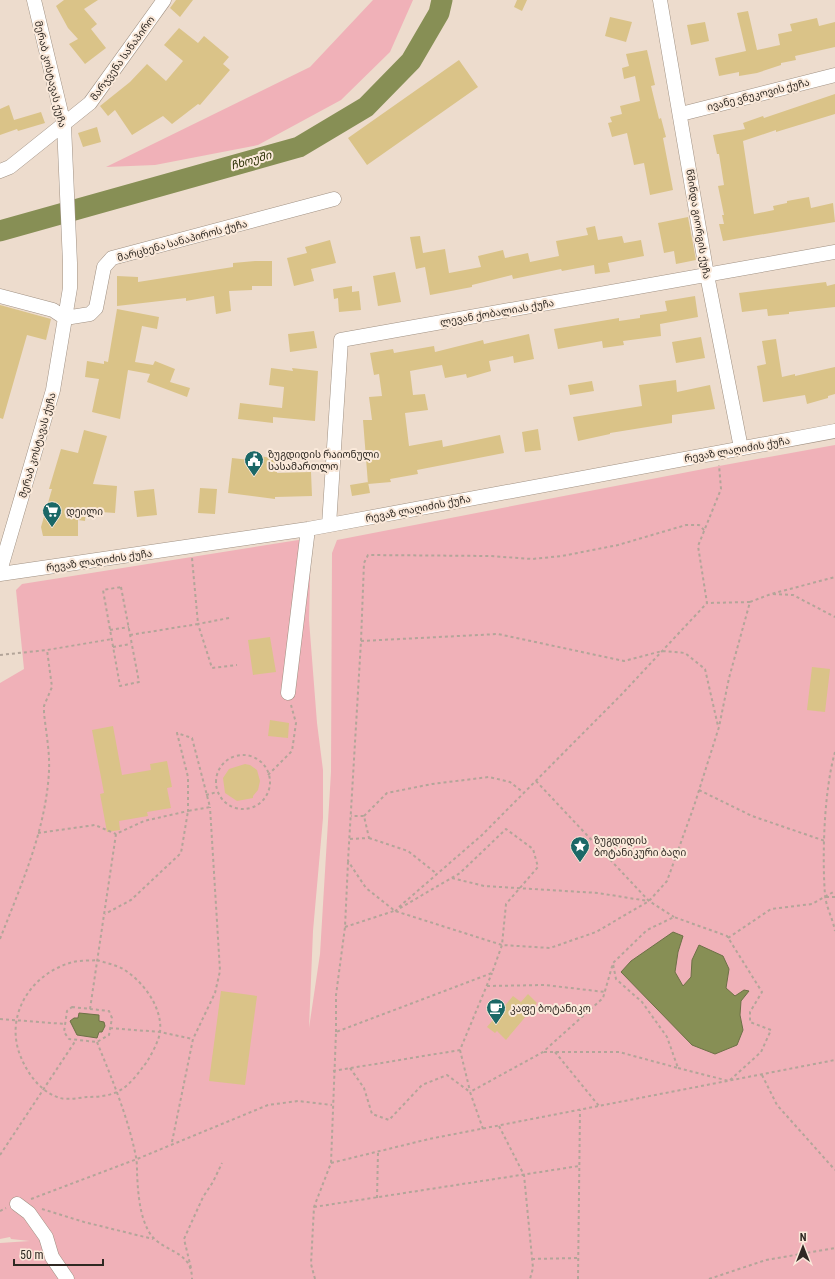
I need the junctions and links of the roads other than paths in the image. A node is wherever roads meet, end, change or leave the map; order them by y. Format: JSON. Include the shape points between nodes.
{"nodes":[{"id":1,"x":34,"y":0,"type":"edge"},
{"id":2,"x":164,"y":0,"type":"edge"},
{"id":3,"x":660,"y":0,"type":"edge"},
{"id":4,"x":835,"y":75,"type":"edge"},
{"id":5,"x":681,"y":114,"type":"junction"},
{"id":6,"x":64,"y":124,"type":"junction"},
{"id":7,"x":0,"y":171,"type":"edge"},
{"id":8,"x":334,"y":199,"type":"dead end"},
{"id":9,"x":835,"y":252,"type":"edge"},
{"id":10,"x":707,"y":275,"type":"junction"},
{"id":11,"x":0,"y":296,"type":"edge"},
{"id":12,"x":65,"y":318,"type":"junction"},
{"id":13,"x":835,"y":431,"type":"edge"},
{"id":14,"x":741,"y":448,"type":"junction"},
{"id":15,"x":329,"y":525,"type":"junction"},
{"id":16,"x":308,"y":530,"type":"junction"},
{"id":17,"x":5,"y":534,"type":"edge"},
{"id":18,"x":0,"y":573,"type":"edge"},
{"id":19,"x":288,"y":693,"type":"road end"},
{"id":20,"x":17,"y":1204,"type":"road end"},
{"id":21,"x":67,"y":1279,"type":"edge"}],
"edges":[{"from":1,"to":6,"type":"street","name":"მერაბ კოსტავას ქუჩა"},
{"from":2,"to":6,"type":"street","name":"მარჯვენა სანაპირო","via":[[90,103]]},
{"from":3,"to":5,"type":"street","name":"წმინდა გიორგის ქუჩა"},
{"from":4,"to":5,"type":"street","name":"ივანე ვნუკოვის ქუჩა"},
{"from":5,"to":10,"type":"street","name":"წმინდა გიორგის ქუჩა"},
{"from":6,"to":7,"type":"street","name":"მარჯვენა სანაპირო","via":[[10,167]]},
{"from":6,"to":12,"type":"street","name":"მერაბ კოსტავას ქუჩა","via":[[70,263],[70,288]]},
{"from":8,"to":12,"type":"street","name":"მარცხენა სანაპიროს ქუჩა","via":[[112,258],[104,267],[96,308],[90,314]]},
{"from":9,"to":10,"type":"street","name":"ლევან ქობალიას ქუჩა"},
{"from":10,"to":14,"type":"street","name":"წმინდა გიორგის ქუჩა"},
{"from":10,"to":15,"type":"street","name":"ლევან ქობალიას ქუჩა","via":[[341,340]]},
{"from":11,"to":12,"type":"street","via":[[53,310]]},
{"from":12,"to":17,"type":"street","name":"მერაბ კოსტავას ქუჩა","via":[[53,390]]},
{"from":13,"to":14,"type":"street","name":"რევაზ ლაღიძის ქუჩა"},
{"from":14,"to":15,"type":"street","name":"რევაზ ლაღიძის ქუჩა"},
{"from":15,"to":16,"type":"street","name":"რევაზ ლაღიძის ქუჩა"},
{"from":16,"to":18,"type":"street","name":"რევაზ ლაღიძის ქუჩა"},
{"from":16,"to":19,"type":"street"},
{"from":17,"to":18,"type":"street","name":"მერაბ კოსტავას ქუჩა"},
{"from":20,"to":21,"type":"street","via":[[29,1213],[46,1238],[52,1257]]}]}
